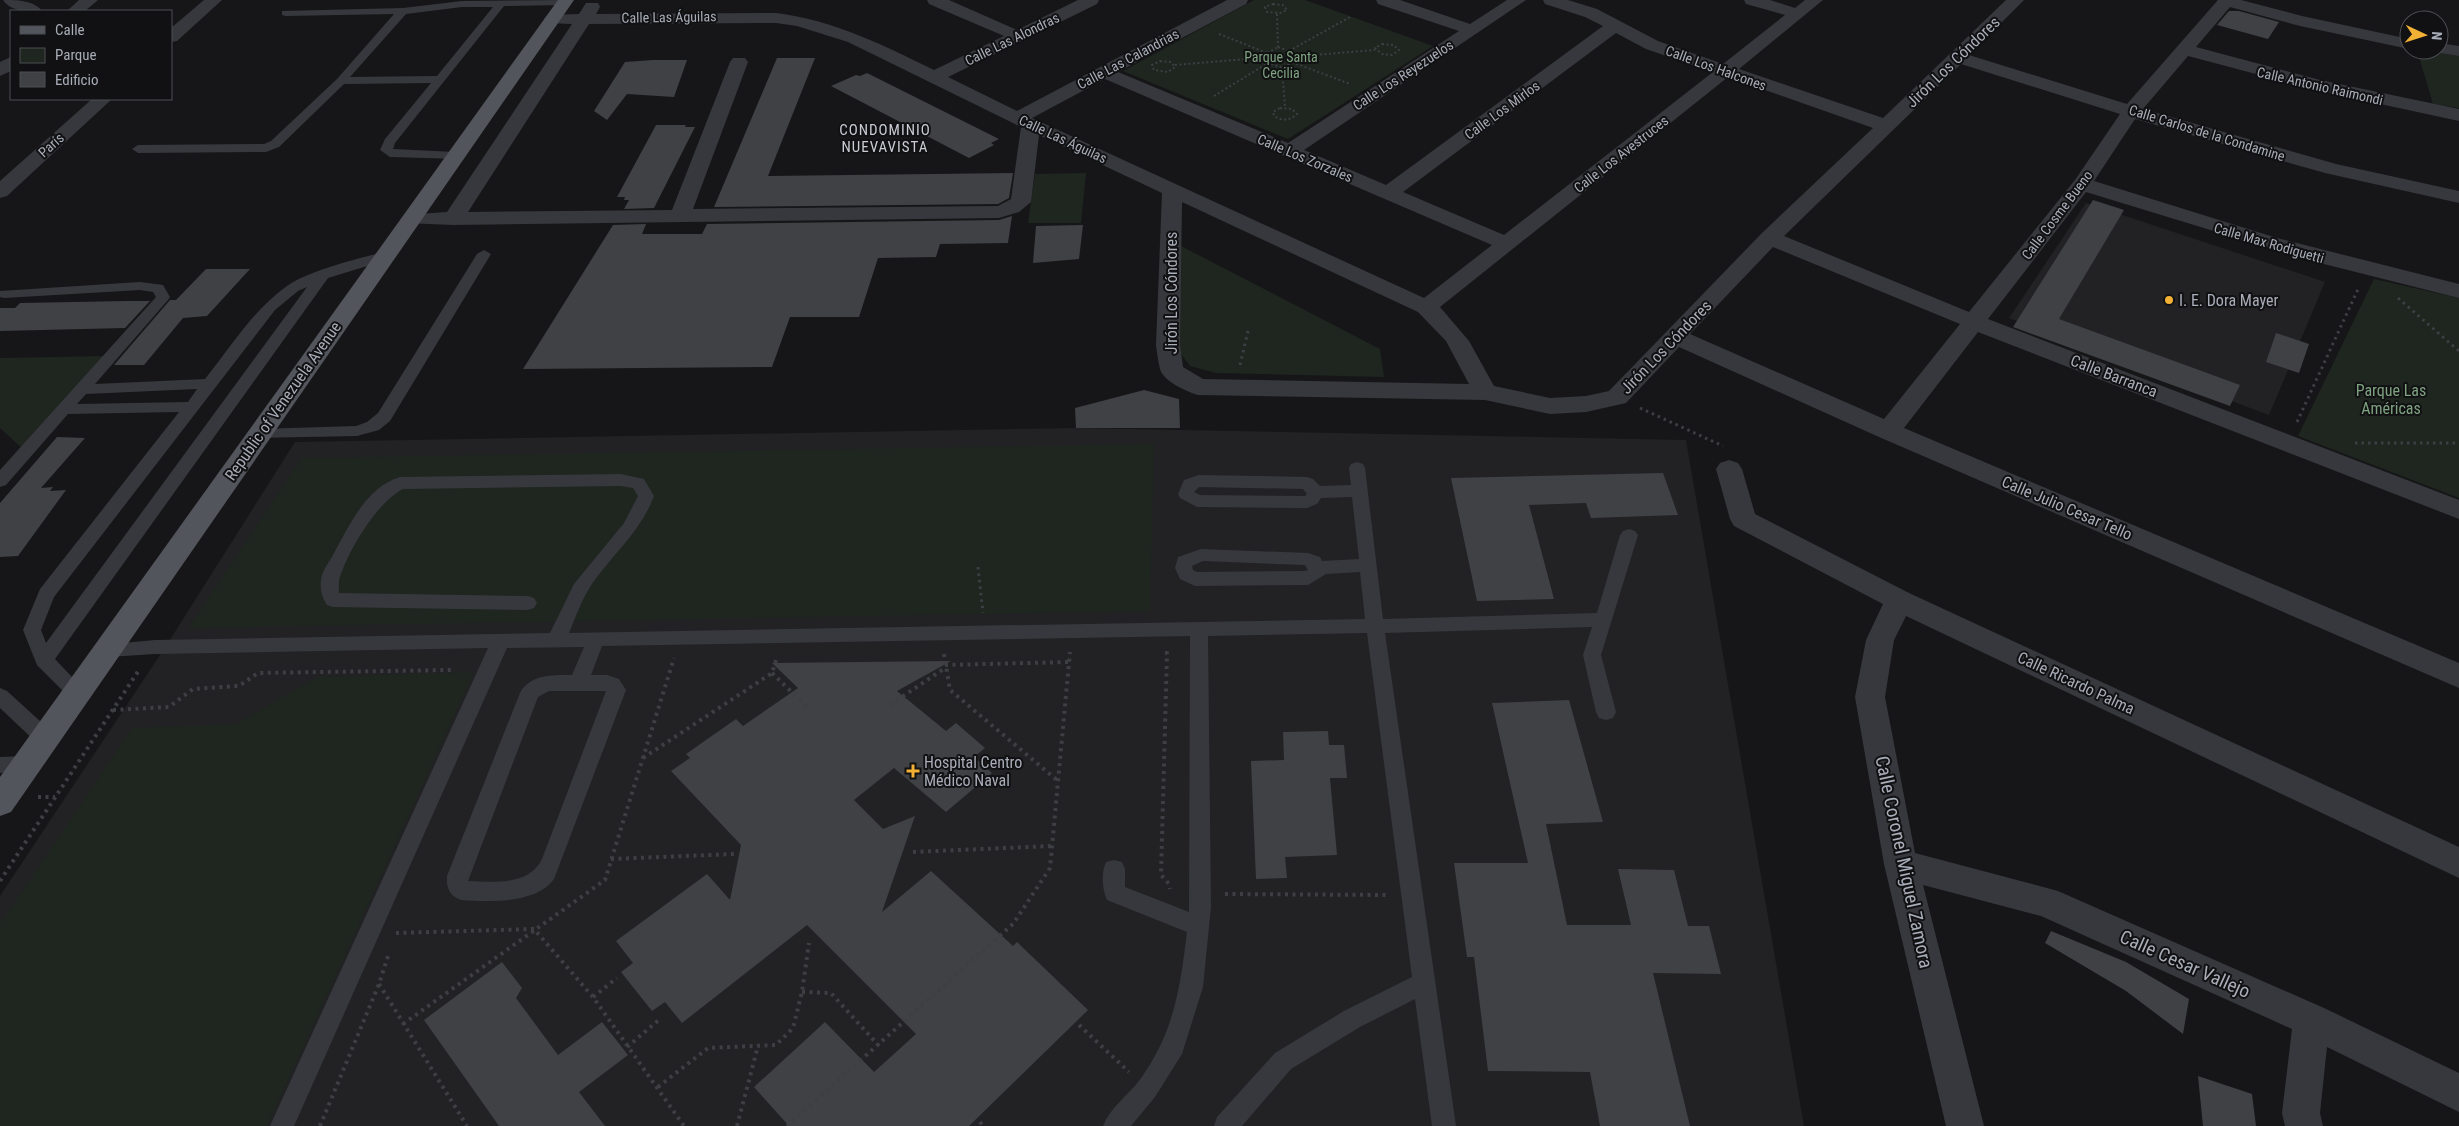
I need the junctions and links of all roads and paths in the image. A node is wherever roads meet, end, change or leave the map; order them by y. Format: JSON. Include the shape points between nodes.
{"nodes":[{"id":1,"x":11,"y":0,"type":"edge"},
{"id":2,"x":90,"y":0,"type":"edge"},
{"id":3,"x":214,"y":0,"type":"edge"},
{"id":4,"x":597,"y":0,"type":"edge"},
{"id":5,"x":710,"y":0,"type":"edge"},
{"id":6,"x":935,"y":0,"type":"edge"},
{"id":7,"x":1091,"y":0,"type":"edge"},
{"id":8,"x":1240,"y":0,"type":"edge"},
{"id":9,"x":1276,"y":0,"type":"edge"},
{"id":10,"x":1384,"y":0,"type":"edge"},
{"id":11,"x":1518,"y":0,"type":"edge"},
{"id":12,"x":1551,"y":0,"type":"edge"},
{"id":13,"x":1752,"y":0,"type":"edge"},
{"id":14,"x":1815,"y":0,"type":"edge"},
{"id":15,"x":2016,"y":0,"type":"edge"},
{"id":16,"x":2226,"y":0,"type":"edge"},
{"id":17,"x":503,"y":2,"type":"edge"},
{"id":18,"x":1276,"y":4,"type":"junction"},
{"id":19,"x":561,"y":7,"type":"edge"},
{"id":20,"x":32,"y":10,"type":"edge"},
{"id":21,"x":76,"y":10,"type":"edge"},
{"id":22,"x":403,"y":11,"type":"junction"},
{"id":23,"x":286,"y":12,"type":"dead end"},
{"id":24,"x":1276,"y":14,"type":"junction"},
{"id":25,"x":1798,"y":14,"type":"junction"},
{"id":26,"x":702,"y":17,"type":"junction"},
{"id":27,"x":1350,"y":17,"type":"dead end"},
{"id":28,"x":585,"y":18,"type":"junction"},
{"id":29,"x":1194,"y":24,"type":"junction"},
{"id":30,"x":1615,"y":26,"type":"junction"},
{"id":31,"x":1471,"y":30,"type":"junction"},
{"id":32,"x":1017,"y":36,"type":"junction"},
{"id":33,"x":172,"y":37,"type":"edge"},
{"id":34,"x":2399,"y":42,"type":"edge"},
{"id":35,"x":1278,"y":47,"type":"junction"},
{"id":36,"x":2183,"y":49,"type":"junction"},
{"id":37,"x":1376,"y":50,"type":"junction"},
{"id":38,"x":1289,"y":51,"type":"junction"},
{"id":39,"x":1267,"y":53,"type":"junction"},
{"id":40,"x":1302,"y":56,"type":"junction"},
{"id":41,"x":1958,"y":57,"type":"junction"},
{"id":42,"x":1258,"y":58,"type":"junction"},
{"id":43,"x":739,"y":62,"type":"dead end"},
{"id":44,"x":1292,"y":62,"type":"junction"},
{"id":45,"x":10,"y":63,"type":"edge"},
{"id":46,"x":1269,"y":63,"type":"junction"},
{"id":47,"x":1175,"y":65,"type":"dead end"},
{"id":48,"x":1282,"y":68,"type":"junction"},
{"id":49,"x":0,"y":71,"type":"edge"},
{"id":50,"x":1104,"y":72,"type":"junction"},
{"id":51,"x":1724,"y":72,"type":"junction"},
{"id":52,"x":933,"y":78,"type":"junction"},
{"id":53,"x":439,"y":80,"type":"junction"},
{"id":54,"x":341,"y":81,"type":"junction"},
{"id":55,"x":1375,"y":94,"type":"junction"},
{"id":56,"x":101,"y":100,"type":"edge"},
{"id":57,"x":1286,"y":107,"type":"junction"},
{"id":58,"x":1192,"y":109,"type":"junction"},
{"id":59,"x":2131,"y":111,"type":"junction"},
{"id":60,"x":2459,"y":115,"type":"edge"},
{"id":61,"x":1024,"y":121,"type":"junction"},
{"id":62,"x":1886,"y":126,"type":"junction"},
{"id":63,"x":138,"y":149,"type":"dead end"},
{"id":64,"x":1289,"y":151,"type":"junction"},
{"id":65,"x":456,"y":156,"type":"junction"},
{"id":66,"x":2082,"y":184,"type":"junction"},
{"id":67,"x":1172,"y":190,"type":"junction"},
{"id":68,"x":0,"y":192,"type":"edge"},
{"id":69,"x":1388,"y":193,"type":"junction"},
{"id":70,"x":2459,"y":197,"type":"edge"},
{"id":71,"x":680,"y":216,"type":"junction"},
{"id":72,"x":411,"y":219,"type":"junction"},
{"id":73,"x":453,"y":219,"type":"junction"},
{"id":74,"x":1770,"y":238,"type":"junction"},
{"id":75,"x":1506,"y":243,"type":"junction"},
{"id":76,"x":484,"y":254,"type":"dead end"},
{"id":77,"x":385,"y":256,"type":"junction"},
{"id":78,"x":2366,"y":271,"type":"junction"},
{"id":79,"x":323,"y":275,"type":"junction"},
{"id":80,"x":2459,"y":291,"type":"edge"},
{"id":81,"x":4,"y":294,"type":"dead end"},
{"id":82,"x":1426,"y":307,"type":"junction"},
{"id":83,"x":1974,"y":322,"type":"junction"},
{"id":84,"x":1249,"y":327,"type":"dead end"},
{"id":85,"x":1677,"y":337,"type":"junction"},
{"id":86,"x":2459,"y":351,"type":"edge"},
{"id":87,"x":210,"y":384,"type":"junction"},
{"id":88,"x":1235,"y":388,"type":"junction"},
{"id":89,"x":82,"y":389,"type":"junction"},
{"id":90,"x":1485,"y":392,"type":"junction"},
{"id":91,"x":1617,"y":397,"type":"junction"},
{"id":92,"x":192,"y":407,"type":"junction"},
{"id":93,"x":64,"y":409,"type":"junction"},
{"id":94,"x":1888,"y":431,"type":"junction"},
{"id":95,"x":259,"y":434,"type":"junction"},
{"id":96,"x":2287,"y":443,"type":"junction"},
{"id":97,"x":2354,"y":443,"type":"dead end"},
{"id":98,"x":2459,"y":443,"type":"edge"},
{"id":99,"x":1730,"y":459,"type":"joint"},
{"id":100,"x":1357,"y":468,"type":"dead end"},
{"id":101,"x":0,"y":481,"type":"edge"},
{"id":102,"x":1359,"y":491,"type":"junction"},
{"id":103,"x":1315,"y":492,"type":"junction"},
{"id":104,"x":2459,"y":510,"type":"edge"},
{"id":105,"x":1629,"y":535,"type":"dead end"},
{"id":106,"x":1368,"y":565,"type":"junction"},
{"id":107,"x":978,"y":567,"type":"dead end"},
{"id":108,"x":1318,"y":568,"type":"junction"},
{"id":109,"x":1899,"y":600,"type":"junction"},
{"id":110,"x":528,"y":603,"type":"dead end"},
{"id":111,"x":1604,"y":620,"type":"junction"},
{"id":112,"x":1374,"y":626,"type":"junction"},
{"id":113,"x":1199,"y":629,"type":"junction"},
{"id":114,"x":1072,"y":632,"type":"junction"},
{"id":115,"x":986,"y":633,"type":"junction"},
{"id":116,"x":556,"y":641,"type":"junction"},
{"id":117,"x":595,"y":641,"type":"junction"},
{"id":118,"x":500,"y":642,"type":"junction"},
{"id":119,"x":155,"y":647,"type":"junction"},
{"id":120,"x":108,"y":650,"type":"junction"},
{"id":121,"x":944,"y":653,"type":"dead end"},
{"id":122,"x":1167,"y":653,"type":"dead end"},
{"id":123,"x":778,"y":656,"type":"dead end"},
{"id":124,"x":44,"y":660,"type":"junction"},
{"id":125,"x":1069,"y":662,"type":"junction"},
{"id":126,"x":945,"y":666,"type":"junction"},
{"id":127,"x":451,"y":670,"type":"dead end"},
{"id":128,"x":772,"y":673,"type":"junction"},
{"id":129,"x":2459,"y":676,"type":"edge"},
{"id":130,"x":579,"y":682,"type":"junction"},
{"id":131,"x":77,"y":693,"type":"junction"},
{"id":132,"x":0,"y":696,"type":"edge"},
{"id":133,"x":890,"y":705,"type":"dead end"},
{"id":134,"x":809,"y":709,"type":"dead end"},
{"id":135,"x":113,"y":710,"type":"junction"},
{"id":136,"x":1606,"y":712,"type":"dead end"},
{"id":137,"x":45,"y":738,"type":"junction"},
{"id":138,"x":642,"y":759,"type":"dead end"},
{"id":139,"x":27,"y":764,"type":"junction"},
{"id":140,"x":0,"y":765,"type":"edge"},
{"id":141,"x":1058,"y":781,"type":"junction"},
{"id":142,"x":0,"y":802,"type":"edge"},
{"id":143,"x":1052,"y":846,"type":"junction"},
{"id":144,"x":913,"y":852,"type":"dead end"},
{"id":145,"x":735,"y":854,"type":"dead end"},
{"id":146,"x":611,"y":859,"type":"dead end"},
{"id":147,"x":2459,"y":863,"type":"edge"},
{"id":148,"x":1901,"y":864,"type":"junction"},
{"id":149,"x":1114,"y":869,"type":"dead end"},
{"id":150,"x":1161,"y":876,"type":"dead end"},
{"id":151,"x":0,"y":881,"type":"edge"},
{"id":152,"x":1200,"y":894,"type":"junction"},
{"id":153,"x":1412,"y":895,"type":"junction"},
{"id":154,"x":1198,"y":926,"type":"junction"},
{"id":155,"x":396,"y":933,"type":"dead end"},
{"id":156,"x":809,"y":943,"type":"dead end"},
{"id":157,"x":617,"y":978,"type":"dead end"},
{"id":158,"x":1424,"y":983,"type":"junction"},
{"id":159,"x":379,"y":984,"type":"dead end"},
{"id":160,"x":802,"y":992,"type":"junction"},
{"id":161,"x":593,"y":997,"type":"junction"},
{"id":162,"x":660,"y":1019,"type":"dead end"},
{"id":163,"x":2311,"y":1020,"type":"junction"},
{"id":164,"x":1079,"y":1025,"type":"dead end"},
{"id":165,"x":627,"y":1046,"type":"junction"},
{"id":166,"x":758,"y":1046,"type":"junction"},
{"id":167,"x":878,"y":1046,"type":"junction"},
{"id":168,"x":658,"y":1087,"type":"junction"},
{"id":169,"x":1147,"y":1088,"type":"junction"},
{"id":170,"x":2459,"y":1093,"type":"edge"},
{"id":171,"x":282,"y":1126,"type":"edge"},
{"id":172,"x":467,"y":1126,"type":"edge"},
{"id":173,"x":684,"y":1126,"type":"edge"},
{"id":174,"x":737,"y":1126,"type":"edge"},
{"id":175,"x":787,"y":1126,"type":"edge"},
{"id":176,"x":1116,"y":1126,"type":"edge"},
{"id":177,"x":1226,"y":1126,"type":"edge"},
{"id":178,"x":1444,"y":1126,"type":"edge"},
{"id":179,"x":1965,"y":1126,"type":"edge"},
{"id":180,"x":2304,"y":1126,"type":"edge"}],
"edges":[{"from":1,"to":20,"type":"street"},
{"from":2,"to":21,"type":"street"},
{"from":3,"to":33,"type":"street"},
{"from":4,"to":28,"type":"street"},
{"from":5,"to":26,"type":"street"},
{"from":6,"to":32,"type":"street"},
{"from":7,"to":32,"type":"street","name":"Calle Las Alondras"},
{"from":8,"to":29,"type":"street","name":"Calle Las Calandrias"},
{"from":9,"to":18,"type":"path"},
{"from":10,"to":31,"type":"street"},
{"from":11,"to":31,"type":"street","name":"Calle Los Reyezuelos"},
{"from":12,"to":30,"type":"street","name":"Calle Los Halcones","via":[[1591,13]]},
{"from":13,"to":25,"type":"street"},
{"from":14,"to":25,"type":"street","name":"Calle Los Avestruces"},
{"from":15,"to":41,"type":"street","name":"Jirón Los Cóndores"},
{"from":16,"to":34,"type":"street","via":[[2300,21]]},
{"from":16,"to":36,"type":"street","name":"Calle Cosme Bueno"},
{"from":17,"to":19,"type":"lane"},
{"from":17,"to":22,"type":"lane"},
{"from":17,"to":53,"type":"lane"},
{"from":18,"to":24,"type":"path","via":[[1287,8]]},
{"from":18,"to":24,"type":"path","via":[[1265,9]]},
{"from":19,"to":28,"type":"street","name":"Calle Las Águilas"},
{"from":19,"to":65,"type":"main road","name":"Republic of Venezuela Avenue"},
{"from":22,"to":23,"type":"lane"},
{"from":22,"to":54,"type":"lane"},
{"from":24,"to":35,"type":"path"},
{"from":25,"to":51,"type":"street","name":"Calle Los Avestruces"},
{"from":26,"to":28,"type":"street","name":"Calle Las Águilas"},
{"from":26,"to":52,"type":"street","name":"Calle Las Águilas","via":[[776,18],[808,24],[854,38]]},
{"from":27,"to":38,"type":"path"},
{"from":28,"to":73,"type":"street"},
{"from":29,"to":39,"type":"path"},
{"from":29,"to":50,"type":"street","name":"Calle Las Calandrias"},
{"from":30,"to":51,"type":"street","name":"Calle Los Halcones","via":[[1652,45]]},
{"from":30,"to":69,"type":"street","name":"Calle Los Mirlos"},
{"from":31,"to":55,"type":"street","name":"Calle Los Reyezuelos"},
{"from":32,"to":52,"type":"street","name":"Calle Las Alondras"},
{"from":35,"to":38,"type":"path"},
{"from":35,"to":39,"type":"path"},
{"from":36,"to":59,"type":"street","name":"Calle Cosme Bueno"},
{"from":36,"to":60,"type":"street","name":"Calle Antonio Raimondi","via":[[2350,95]]},
{"from":37,"to":37,"type":"path","via":[[1377,46],[1386,44],[1398,50],[1389,55]]},
{"from":37,"to":40,"type":"path"},
{"from":38,"to":40,"type":"path"},
{"from":39,"to":42,"type":"path"},
{"from":40,"to":44,"type":"path"},
{"from":41,"to":59,"type":"street","name":"Calle Carlos de la Condamine"},
{"from":41,"to":62,"type":"street","name":"Jirón Los Cóndores"},
{"from":42,"to":46,"type":"path"},
{"from":42,"to":47,"type":"path"},
{"from":43,"to":71,"type":"street"},
{"from":44,"to":48,"type":"path"},
{"from":44,"to":55,"type":"path"},
{"from":45,"to":49,"type":"street"},
{"from":46,"to":48,"type":"path"},
{"from":46,"to":58,"type":"path"},
{"from":48,"to":57,"type":"path"},
{"from":50,"to":58,"type":"street","name":"Calle Los Zorzales"},
{"from":50,"to":61,"type":"street","name":"Calle Las Calandrias"},
{"from":51,"to":62,"type":"street","name":"Calle Los Halcones"},
{"from":51,"to":75,"type":"street","name":"Calle Los Avestruces"},
{"from":52,"to":61,"type":"street","name":"Calle Las Águilas"},
{"from":53,"to":54,"type":"lane"},
{"from":53,"to":65,"type":"lane","via":[[386,150],[390,153]]},
{"from":54,"to":63,"type":"lane","via":[[275,144],[266,148]]},
{"from":55,"to":64,"type":"street","name":"Calle Los Reyezuelos"},
{"from":56,"to":68,"type":"street","name":"París"},
{"from":57,"to":57,"type":"path","via":[[1295,110],[1296,116],[1286,120],[1274,116],[1274,110]]},
{"from":58,"to":64,"type":"street","name":"Calle Los Zorzales"},
{"from":59,"to":66,"type":"street","name":"Calle Cosme Bueno"},
{"from":59,"to":70,"type":"street","name":"Calle Carlos de la Condamine","via":[[2332,169]]},
{"from":61,"to":67,"type":"street","name":"Calle Las Águilas"},
{"from":61,"to":71,"type":"street","via":[[1021,202],[999,212]]},
{"from":62,"to":74,"type":"street","name":"Jirón Los Cóndores"},
{"from":64,"to":69,"type":"street","name":"Calle Los Zorzales"},
{"from":65,"to":72,"type":"main road","name":"Republic of Venezuela Avenue"},
{"from":66,"to":78,"type":"street","name":"Calle Max Rodiguetti","via":[[2216,228]]},
{"from":66,"to":83,"type":"street","name":"Calle Cosme Bueno"},
{"from":67,"to":82,"type":"street","name":"Calle Las Águilas"},
{"from":67,"to":88,"type":"street","name":"Jirón Los Cóndores","via":[[1168,345],[1172,370],[1198,387]]},
{"from":69,"to":75,"type":"street","name":"Calle Los Zorzales"},
{"from":71,"to":73,"type":"street"},
{"from":72,"to":73,"type":"street"},
{"from":72,"to":77,"type":"main road","name":"Republic of Venezuela Avenue"},
{"from":74,"to":83,"type":"street","name":"Calle Barranca"},
{"from":74,"to":85,"type":"street","name":"Jirón Los Cóndores"},
{"from":75,"to":82,"type":"street","name":"Calle Los Avestruces"},
{"from":76,"to":95,"type":"lane","via":[[379,422],[357,431]]},
{"from":77,"to":79,"type":"lane"},
{"from":77,"to":95,"type":"main road","name":"Republic of Venezuela Avenue"},
{"from":78,"to":80,"type":"street","name":"Calle Max Rodiguetti"},
{"from":78,"to":86,"type":"path"},
{"from":78,"to":96,"type":"path"},
{"from":79,"to":87,"type":"lane","via":[[293,288],[270,307]]},
{"from":79,"to":124,"type":"lane"},
{"from":81,"to":89,"type":"lane","via":[[140,286],[158,288],[162,292],[163,297]]},
{"from":82,"to":90,"type":"street","name":"Calle Las Águilas","via":[[1450,329],[1471,360]]},
{"from":83,"to":94,"type":"street","name":"Calle Cosme Bueno"},
{"from":83,"to":96,"type":"street","name":"Calle Barranca"},
{"from":84,"to":88,"type":"path"},
{"from":85,"to":91,"type":"street","name":"Jirón Los Cóndores"},
{"from":85,"to":94,"type":"street","name":"Calle Julio Cesar Tello"},
{"from":87,"to":89,"type":"lane"},
{"from":87,"to":92,"type":"lane"},
{"from":88,"to":90,"type":"street","name":"Jirón Los Cóndores"},
{"from":89,"to":93,"type":"lane"},
{"from":90,"to":91,"type":"street","name":"Jirón Los Cóndores","via":[[1550,406],[1586,404]]},
{"from":91,"to":99,"type":"path"},
{"from":92,"to":93,"type":"lane"},
{"from":92,"to":124,"type":"lane","via":[[46,594],[32,630]]},
{"from":93,"to":101,"type":"lane"},
{"from":94,"to":129,"type":"street","name":"Calle Julio Cesar Tello"},
{"from":95,"to":120,"type":"main road","name":"Republic of Venezuela Avenue"},
{"from":96,"to":104,"type":"street","name":"Calle Barranca"},
{"from":97,"to":98,"type":"path"},
{"from":99,"to":109,"type":"street","name":"Calle Ricardo Palma","via":[[1744,519]]},
{"from":100,"to":102,"type":"lane"},
{"from":102,"to":103,"type":"lane"},
{"from":102,"to":106,"type":"lane"},
{"from":103,"to":103,"type":"lane","via":[[1307,483],[1200,481],[1192,482],[1186,488],[1186,494],[1197,501],[1307,502]]},
{"from":105,"to":111,"type":"lane"},
{"from":106,"to":108,"type":"lane"},
{"from":106,"to":112,"type":"lane"},
{"from":107,"to":115,"type":"path"},
{"from":108,"to":108,"type":"lane","via":[[1308,558],[1200,555],[1184,562],[1183,570],[1186,576],[1195,579],[1308,578],[1314,576]]},
{"from":109,"to":147,"type":"street","name":"Calle Ricardo Palma"},
{"from":109,"to":148,"type":"street","name":"Calle Coronel Miguel Zamora","via":[[1880,640],[1870,698]]},
{"from":110,"to":116,"type":"lane","via":[[333,600],[329,587],[331,575],[375,501],[390,487],[400,483],[621,480],[638,484],[646,496],[643,508],[590,574]]},
{"from":111,"to":112,"type":"lane"},
{"from":111,"to":136,"type":"lane","via":[[1592,656]]},
{"from":112,"to":113,"type":"lane"},
{"from":112,"to":153,"type":"lane"},
{"from":113,"to":114,"type":"lane"},
{"from":113,"to":152,"type":"lane"},
{"from":114,"to":115,"type":"lane"},
{"from":114,"to":125,"type":"path"},
{"from":115,"to":117,"type":"lane"},
{"from":116,"to":117,"type":"lane"},
{"from":116,"to":118,"type":"lane"},
{"from":117,"to":130,"type":"lane"},
{"from":118,"to":119,"type":"lane"},
{"from":118,"to":171,"type":"lane"},
{"from":119,"to":120,"type":"lane"},
{"from":119,"to":135,"type":"path"},
{"from":120,"to":131,"type":"main road","name":"Republic of Venezuela Avenue"},
{"from":121,"to":126,"type":"path"},
{"from":122,"to":150,"type":"path"},
{"from":123,"to":128,"type":"path"},
{"from":124,"to":131,"type":"lane"},
{"from":125,"to":126,"type":"path"},
{"from":125,"to":141,"type":"path"},
{"from":126,"to":133,"type":"path"},
{"from":126,"to":141,"type":"path","via":[[950,690]]},
{"from":127,"to":135,"type":"path","via":[[258,673],[239,686],[193,689],[169,707]]},
{"from":128,"to":134,"type":"path"},
{"from":128,"to":138,"type":"path"},
{"from":130,"to":130,"type":"lane","via":[[540,684],[530,693],[458,876],[457,884],[462,890],[520,888],[544,876],[616,690],[608,682]]},
{"from":131,"to":137,"type":"main road","name":"Republic of Venezuela Avenue"},
{"from":132,"to":137,"type":"lane"},
{"from":135,"to":151,"type":"path"},
{"from":137,"to":139,"type":"main road","name":"Republic of Venezuela Avenue"},
{"from":139,"to":140,"type":"lane"},
{"from":139,"to":142,"type":"main road","name":"Republic of Venezuela Avenue"},
{"from":141,"to":143,"type":"path"},
{"from":143,"to":144,"type":"path"},
{"from":143,"to":167,"type":"path","via":[[1050,868],[1013,924]]},
{"from":145,"to":146,"type":"path"},
{"from":148,"to":163,"type":"street","name":"Calle Cesar Vallejo","via":[[2046,902]]},
{"from":148,"to":179,"type":"street","name":"Calle Coronel Miguel Zamora"},
{"from":149,"to":154,"type":"lane","via":[[1114,893]]},
{"from":152,"to":153,"type":"path"},
{"from":152,"to":154,"type":"lane"},
{"from":153,"to":158,"type":"lane"},
{"from":154,"to":169,"type":"lane","via":[[1192,986],[1174,1046]]},
{"from":155,"to":161,"type":"path","via":[[534,929]]},
{"from":156,"to":160,"type":"path"},
{"from":157,"to":161,"type":"path"},
{"from":158,"to":177,"type":"lane","via":[[1352,1019],[1282,1061]]},
{"from":158,"to":178,"type":"lane"},
{"from":159,"to":172,"type":"path"},
{"from":160,"to":166,"type":"path","via":[[793,1028],[776,1045]]},
{"from":160,"to":167,"type":"path","via":[[831,993]]},
{"from":161,"to":165,"type":"path"},
{"from":162,"to":165,"type":"path"},
{"from":163,"to":170,"type":"street","name":"Calle Cesar Vallejo"},
{"from":163,"to":180,"type":"street","via":[[2301,1113]]},
{"from":164,"to":169,"type":"path"},
{"from":165,"to":168,"type":"path"},
{"from":166,"to":168,"type":"path","via":[[708,1048]]},
{"from":166,"to":174,"type":"path"},
{"from":167,"to":175,"type":"path"},
{"from":168,"to":173,"type":"path"},
{"from":169,"to":176,"type":"lane"}]}
